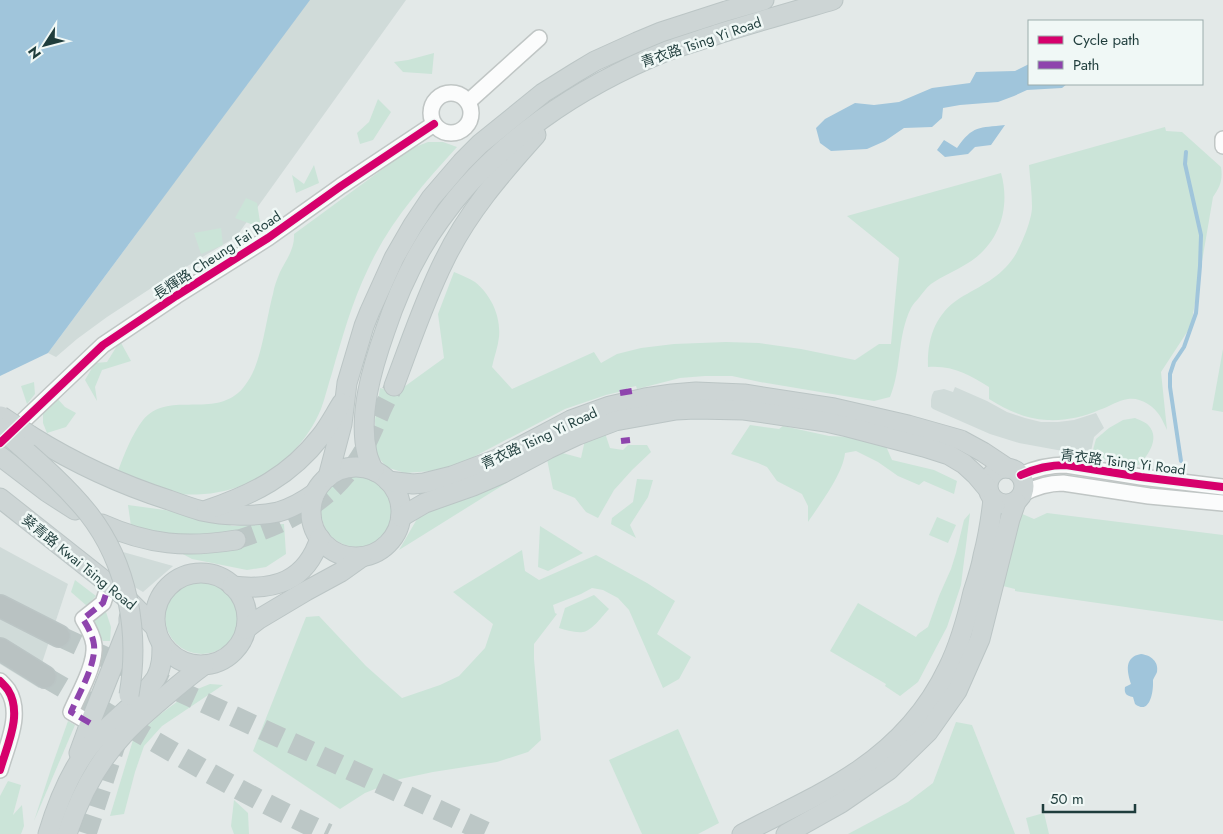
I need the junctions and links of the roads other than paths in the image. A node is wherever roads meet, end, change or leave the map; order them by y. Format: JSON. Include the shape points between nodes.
{"nodes":[{"id":1,"x":764,"y":0,"type":"edge"},
{"id":2,"x":834,"y":0,"type":"edge"},
{"id":3,"x":539,"y":38,"type":"dead end"},
{"id":4,"x":468,"y":102,"type":"junction"},
{"id":5,"x":569,"y":102,"type":"junction"},
{"id":6,"x":434,"y":124,"type":"junction"},
{"id":7,"x":1223,"y":139,"type":"edge"},
{"id":8,"x":1223,"y":146,"type":"edge"},
{"id":9,"x":394,"y":386,"type":"tunnel mouth"},
{"id":10,"x":344,"y":400,"type":"junction"},
{"id":11,"x":0,"y":416,"type":"edge"},
{"id":12,"x":24,"y":420,"type":"dead end"},
{"id":13,"x":0,"y":428,"type":"edge"},
{"id":14,"x":0,"y":456,"type":"edge"},
{"id":15,"x":1014,"y":472,"type":"junction"},
{"id":16,"x":381,"y":476,"type":"junction"},
{"id":17,"x":328,"y":477,"type":"junction"},
{"id":18,"x":1223,"y":486,"type":"edge"},
{"id":19,"x":315,"y":493,"type":"junction"},
{"id":20,"x":990,"y":494,"type":"junction"},
{"id":21,"x":0,"y":498,"type":"edge"},
{"id":22,"x":1019,"y":498,"type":"junction"},
{"id":23,"x":1223,"y":503,"type":"edge"},
{"id":24,"x":75,"y":510,"type":"dead end"},
{"id":25,"x":203,"y":511,"type":"junction"},
{"id":26,"x":401,"y":517,"type":"junction"},
{"id":27,"x":102,"y":524,"type":"dead end"},
{"id":28,"x":320,"y":538,"type":"junction"},
{"id":29,"x":236,"y":540,"type":"tunnel mouth"},
{"id":30,"x":362,"y":557,"type":"junction"},
{"id":31,"x":232,"y":586,"type":"junction"},
{"id":32,"x":112,"y":590,"type":"junction"},
{"id":33,"x":0,"y":606,"type":"edge"},
{"id":34,"x":246,"y":629,"type":"junction"},
{"id":35,"x":59,"y":636,"type":"tunnel mouth"},
{"id":36,"x":159,"y":636,"type":"junction"},
{"id":37,"x":0,"y":649,"type":"edge"},
{"id":38,"x":204,"y":665,"type":"junction"},
{"id":39,"x":45,"y":677,"type":"tunnel mouth"},
{"id":40,"x":0,"y":682,"type":"edge"},
{"id":41,"x":129,"y":695,"type":"dead end"},
{"id":42,"x":90,"y":723,"type":"junction"},
{"id":43,"x":76,"y":766,"type":"junction"},
{"id":44,"x":0,"y":770,"type":"edge"},
{"id":45,"x":48,"y":834,"type":"edge"},
{"id":46,"x":67,"y":834,"type":"edge"},
{"id":47,"x":742,"y":834,"type":"edge"},
{"id":48,"x":786,"y":834,"type":"edge"}],
"edges":[{"from":1,"to":10,"type":"main road","name":"青衣路 Tsing Yi Road","via":[[690,22],[595,61],[543,93],[480,144],[431,198],[394,258],[364,326]]},
{"from":2,"to":5,"type":"main road","name":"青衣路 Tsing Yi Road","via":[[669,50],[622,71]]},
{"from":3,"to":4,"type":"street"},
{"from":4,"to":6,"type":"street","via":[[470,119],[459,131],[445,133]]},
{"from":4,"to":6,"type":"street","via":[[456,93],[442,94],[436,98],[430,111]]},
{"from":5,"to":9,"type":"main road","via":[[506,168],[482,198],[448,252]]},
{"from":5,"to":16,"type":"main road","name":"青衣路 Tsing Yi Road","via":[[513,141],[481,170],[440,220],[402,286],[374,363],[365,416],[367,455]]},
{"from":6,"to":12,"type":"street","name":"長輝路 Cheung Fai Road","via":[[268,238],[103,345]]},
{"from":7,"to":8,"type":"street"},
{"from":10,"to":17,"type":"main road","name":"青衣路 Tsing Yi Road","via":[[342,424]]},
{"from":10,"to":25,"type":"main road","via":[[323,434],[287,471],[271,482]]},
{"from":11,"to":25,"type":"main road","bridge":true,"via":[[103,476]]},
{"from":13,"to":41,"type":"main road","bridge":true,"via":[[72,495],[89,514],[109,547],[125,589],[132,626]]},
{"from":14,"to":24,"type":"main road"},
{"from":15,"to":16,"type":"main road","name":"青衣路 Tsing Yi Road","via":[[961,440],[908,425],[834,408],[744,394],[696,392],[610,406],[571,420],[497,459],[452,476],[419,484]]},
{"from":15,"to":18,"type":"street","name":"青衣路 Tsing Yi Road","via":[[1066,465]]},
{"from":15,"to":20,"type":"main road","via":[[999,470],[992,474],[988,483]]},
{"from":15,"to":22,"type":"main road","via":[[1024,482]]},
{"from":16,"to":17,"type":"main road","via":[[362,467],[350,467]]},
{"from":16,"to":26,"type":"main road","via":[[396,491]]},
{"from":17,"to":19,"type":"main road"},
{"from":19,"to":25,"type":"main road","via":[[279,512],[235,515]]},
{"from":19,"to":28,"type":"main road","via":[[312,520]]},
{"from":20,"to":22,"type":"main road","via":[[1007,505]]},
{"from":20,"to":26,"type":"main road","name":"青衣路 Tsing Yi Road","via":[[964,464],[924,447],[826,422],[744,410],[695,408],[615,421],[578,435],[473,486],[425,503]]},
{"from":20,"to":47,"type":"main road","via":[[984,556],[967,616],[942,680],[922,712],[901,735],[859,770]]},
{"from":21,"to":32,"type":"main road","name":"葵青路 Kwai Tsing Road"},
{"from":22,"to":23,"type":"street","name":"青衣路 Tsing Yi Road","via":[[1038,487],[1063,483]]},
{"from":22,"to":48,"type":"main road","via":[[1010,519],[980,639],[957,691],[928,732],[889,770],[841,803]]},
{"from":26,"to":30,"type":"main road","via":[[392,540],[378,551]]},
{"from":27,"to":29,"type":"main road","via":[[157,542],[186,545]]},
{"from":28,"to":30,"type":"main road","via":[[338,553]]},
{"from":28,"to":31,"type":"main road","via":[[310,560],[283,582],[260,588]]},
{"from":30,"to":34,"type":"main road"},
{"from":31,"to":34,"type":"main road","via":[[245,607]]},
{"from":31,"to":36,"type":"main road","via":[[223,578],[199,573],[176,580],[159,601],[155,616]]},
{"from":32,"to":36,"type":"main road","name":"葵青路 Kwai Tsing Road"},
{"from":32,"to":42,"type":"main road","via":[[129,614],[129,625]]},
{"from":32,"to":42,"type":"street","via":[[104,603],[83,620],[94,645],[93,663],[71,712]]},
{"from":33,"to":35,"type":"highway"},
{"from":34,"to":38,"type":"main road","via":[[234,651],[217,663]]},
{"from":36,"to":38,"type":"main road","via":[[175,657],[183,662]]},
{"from":36,"to":43,"type":"main road","via":[[162,660],[156,678],[108,726]]},
{"from":37,"to":39,"type":"highway"},
{"from":38,"to":46,"type":"main road","via":[[137,721],[106,754],[87,785]]},
{"from":40,"to":44,"type":"street","via":[[8,689],[14,705],[14,722]]},
{"from":42,"to":43,"type":"main road"},
{"from":43,"to":45,"type":"main road"}]}
